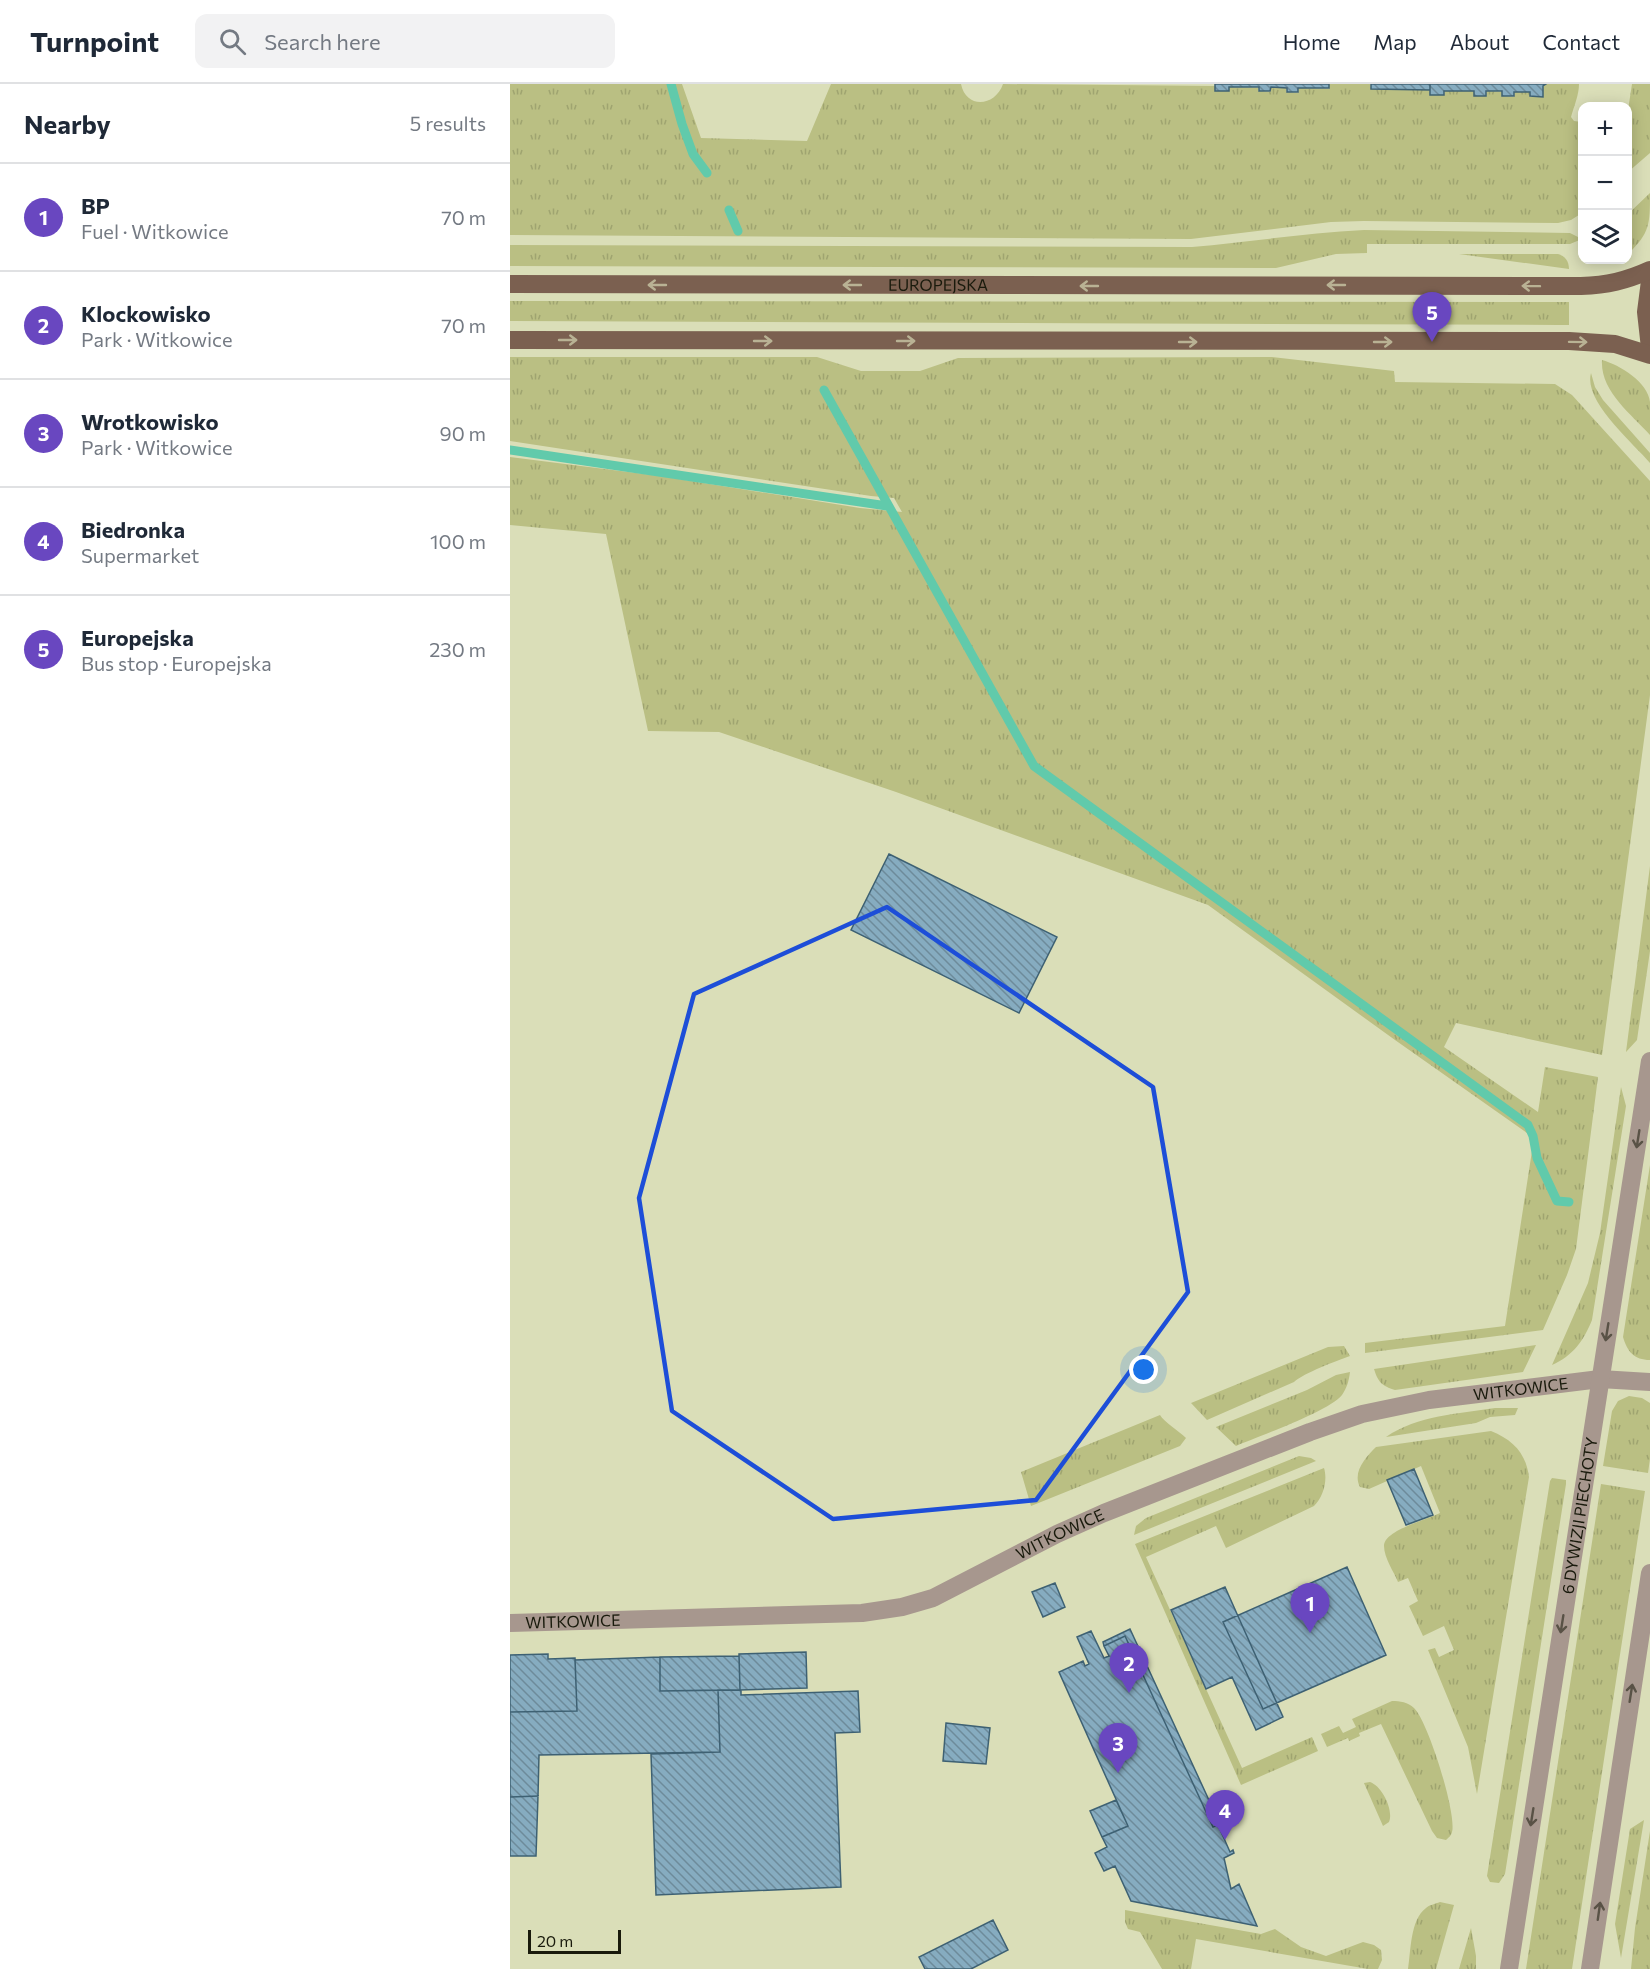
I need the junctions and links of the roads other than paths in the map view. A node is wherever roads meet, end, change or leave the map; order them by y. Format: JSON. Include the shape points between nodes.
{"nodes":[{"id":1,"x":1650,"y":270,"type":"edge"},
{"id":2,"x":1650,"y":281,"type":"edge"},
{"id":3,"x":510,"y":284,"type":"edge"},
{"id":4,"x":510,"y":340,"type":"edge"},
{"id":5,"x":1650,"y":348,"type":"edge"},
{"id":6,"x":1650,"y":355,"type":"edge"},
{"id":7,"x":1650,"y":1061,"type":"edge"},
{"id":8,"x":1600,"y":1379,"type":"junction"},
{"id":9,"x":1650,"y":1382,"type":"edge"},
{"id":10,"x":1650,"y":1573,"type":"edge"},
{"id":11,"x":510,"y":1623,"type":"edge"},
{"id":12,"x":1509,"y":1969,"type":"edge"},
{"id":13,"x":1590,"y":1969,"type":"edge"}],
"edges":[{"from":1,"to":3,"type":"main road","name":"EUROPEJSKA","one_way":true,"via":[[1628,280],[1581,286]]},
{"from":2,"to":5,"type":"main road","via":[[1646,312]]},
{"from":4,"to":6,"type":"main road","one_way":true,"via":[[1569,341],[1615,344]]},
{"from":7,"to":8,"type":"street","name":"6 DYWIZJI PIECHOTY","one_way":true},
{"from":8,"to":9,"type":"street","name":"WITKOWICE"},
{"from":8,"to":11,"type":"street","name":"WITKOWICE","via":[[1429,1400],[1362,1414],[1104,1514],[933,1598],[902,1607],[862,1612]]},
{"from":8,"to":12,"type":"street","name":"6 DYWIZJI PIECHOTY","one_way":true},
{"from":13,"to":10,"type":"street","one_way":true}]}
